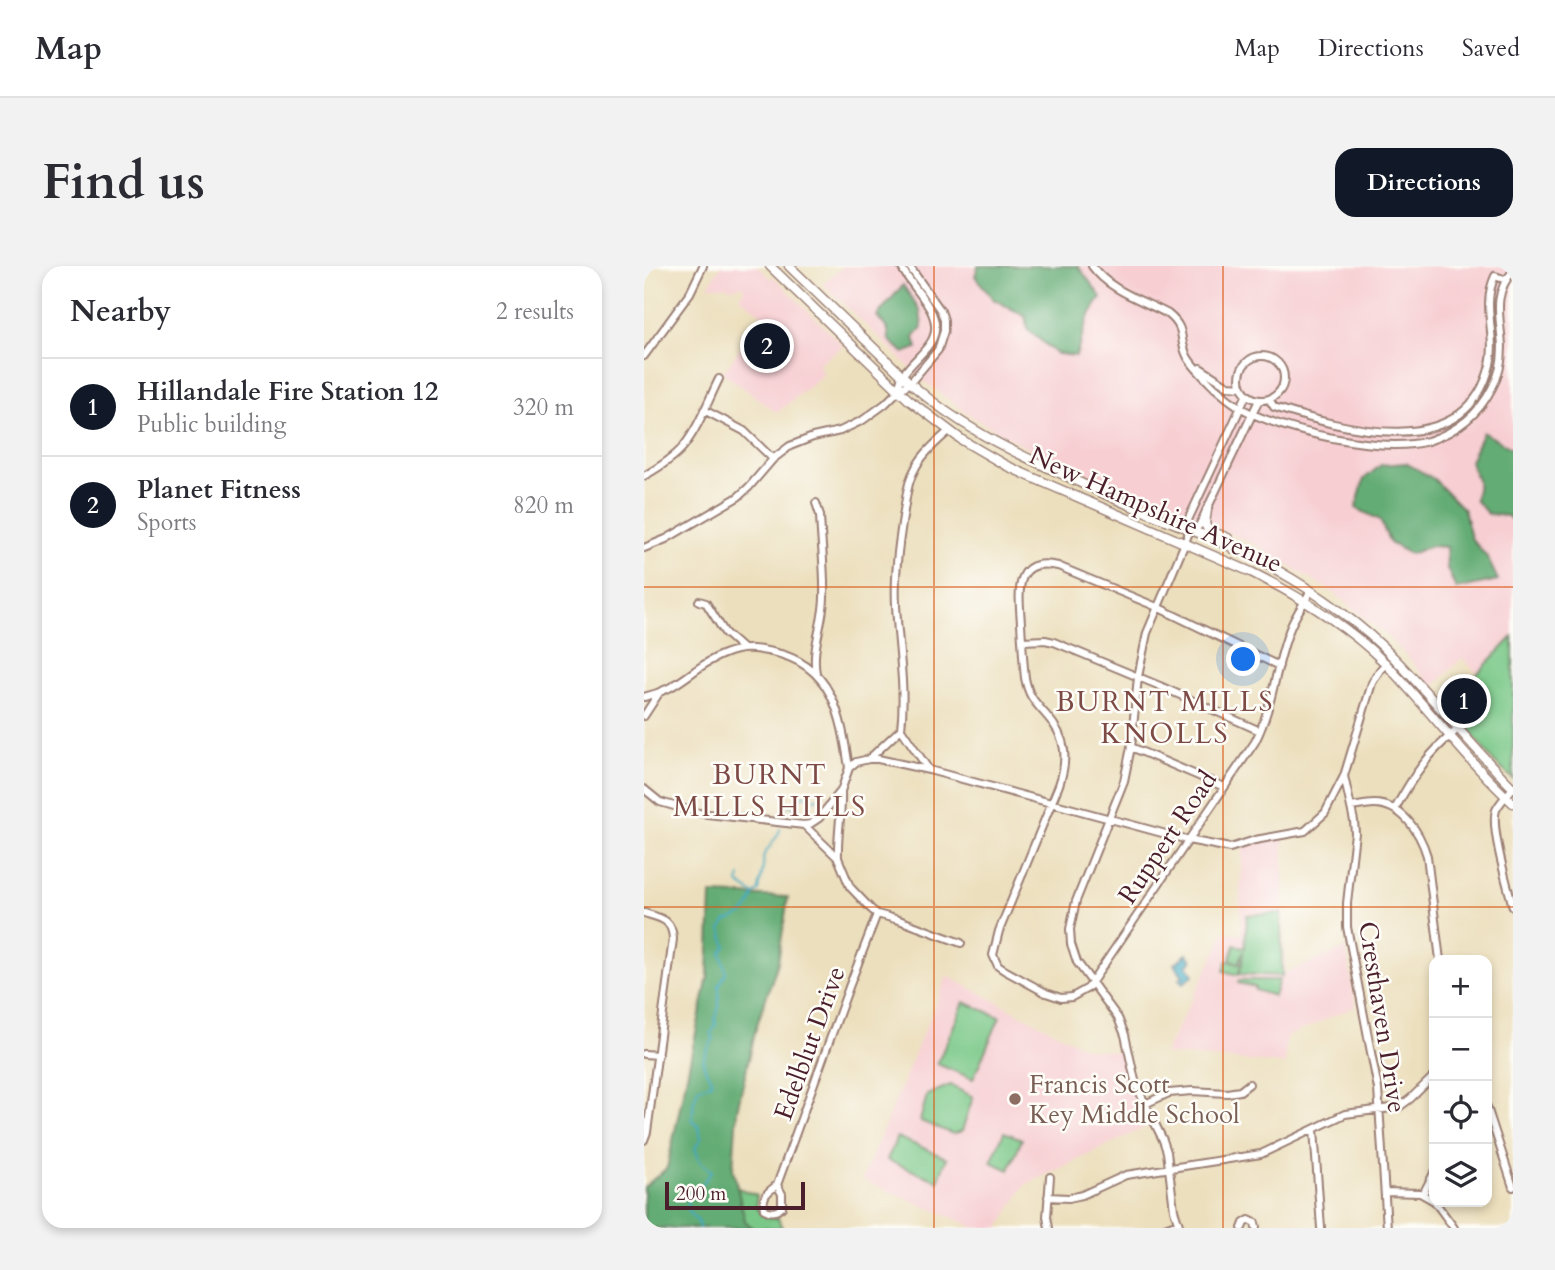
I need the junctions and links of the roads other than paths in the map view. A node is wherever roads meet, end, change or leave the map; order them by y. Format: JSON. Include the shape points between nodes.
{"nodes":[{"id":1,"x":703,"y":266,"type":"edge"},
{"id":2,"x":770,"y":266,"type":"edge"},
{"id":3,"x":789,"y":266,"type":"edge"},
{"id":4,"x":901,"y":266,"type":"edge"},
{"id":5,"x":909,"y":266,"type":"edge"},
{"id":6,"x":1092,"y":266,"type":"edge"},
{"id":7,"x":1513,"y":271,"type":"edge"},
{"id":8,"x":1506,"y":280,"type":"junction"},
{"id":9,"x":644,"y":356,"type":"edge"},
{"id":10,"x":1192,"y":363,"type":"junction"},
{"id":11,"x":902,"y":375,"type":"junction"},
{"id":12,"x":719,"y":379,"type":"dead end"},
{"id":13,"x":910,"y":383,"type":"junction"},
{"id":14,"x":1242,"y":387,"type":"junction"},
{"id":15,"x":898,"y":391,"type":"junction"},
{"id":16,"x":1247,"y":394,"type":"junction"},
{"id":17,"x":1269,"y":399,"type":"junction"},
{"id":18,"x":1259,"y":400,"type":"junction"},
{"id":19,"x":1241,"y":408,"type":"junction"},
{"id":20,"x":704,"y":410,"type":"junction"},
{"id":21,"x":1252,"y":413,"type":"junction"},
{"id":22,"x":949,"y":431,"type":"junction"},
{"id":23,"x":774,"y":458,"type":"junction"},
{"id":24,"x":644,"y":476,"type":"edge"},
{"id":25,"x":1196,"y":502,"type":"junction"},
{"id":26,"x":816,"y":503,"type":"dead end"},
{"id":27,"x":1207,"y":508,"type":"junction"},
{"id":28,"x":1189,"y":529,"type":"junction"},
{"id":29,"x":1185,"y":543,"type":"junction"},
{"id":30,"x":644,"y":548,"type":"edge"},
{"id":31,"x":1234,"y":549,"type":"junction"},
{"id":32,"x":1310,"y":592,"type":"junction"},
{"id":33,"x":699,"y":601,"type":"dead end"},
{"id":34,"x":1305,"y":601,"type":"junction"},
{"id":35,"x":1157,"y":607,"type":"junction"},
{"id":36,"x":1022,"y":641,"type":"junction"},
{"id":37,"x":742,"y":648,"type":"junction"},
{"id":38,"x":1394,"y":657,"type":"junction"},
{"id":39,"x":1386,"y":664,"type":"junction"},
{"id":40,"x":1279,"y":666,"type":"junction"},
{"id":41,"x":817,"y":675,"type":"junction"},
{"id":42,"x":1138,"y":677,"type":"junction"},
{"id":43,"x":659,"y":693,"type":"junction"},
{"id":44,"x":644,"y":697,"type":"edge"},
{"id":45,"x":644,"y":716,"type":"edge"},
{"id":46,"x":901,"y":729,"type":"junction"},
{"id":47,"x":1458,"y":729,"type":"junction"},
{"id":48,"x":1260,"y":731,"type":"junction"},
{"id":49,"x":1450,"y":736,"type":"junction"},
{"id":50,"x":1131,"y":747,"type":"junction"},
{"id":51,"x":869,"y":759,"type":"junction"},
{"id":52,"x":849,"y":768,"type":"junction"},
{"id":53,"x":929,"y":770,"type":"junction"},
{"id":54,"x":1344,"y":776,"type":"junction"},
{"id":55,"x":1224,"y":787,"type":"junction"},
{"id":56,"x":1513,"y":788,"type":"edge"},
{"id":57,"x":644,"y":789,"type":"edge"},
{"id":58,"x":841,"y":791,"type":"junction"},
{"id":59,"x":1506,"y":796,"type":"junction"},
{"id":60,"x":1051,"y":803,"type":"junction"},
{"id":61,"x":1513,"y":803,"type":"edge"},
{"id":62,"x":1352,"y":807,"type":"junction"},
{"id":63,"x":1395,"y":809,"type":"junction"},
{"id":64,"x":1109,"y":818,"type":"junction"},
{"id":65,"x":804,"y":825,"type":"junction"},
{"id":66,"x":1188,"y":839,"type":"junction"},
{"id":67,"x":838,"y":858,"type":"junction"},
{"id":68,"x":1513,"y":904,"type":"edge"},
{"id":69,"x":644,"y":913,"type":"edge"},
{"id":70,"x":877,"y":914,"type":"junction"},
{"id":71,"x":961,"y":943,"type":"dead end"},
{"id":72,"x":1439,"y":955,"type":"edge"},
{"id":73,"x":1092,"y":982,"type":"junction"},
{"id":74,"x":644,"y":1054,"type":"edge"},
{"id":75,"x":658,"y":1055,"type":"junction"},
{"id":76,"x":1429,"y":1081,"type":"edge"},
{"id":77,"x":1249,"y":1084,"type":"dead end"},
{"id":78,"x":1145,"y":1104,"type":"junction"},
{"id":79,"x":1380,"y":1109,"type":"junction"},
{"id":80,"x":1492,"y":1122,"type":"edge"},
{"id":81,"x":1314,"y":1129,"type":"junction"},
{"id":82,"x":644,"y":1140,"type":"edge"},
{"id":83,"x":1169,"y":1167,"type":"junction"},
{"id":84,"x":1049,"y":1177,"type":"dead end"},
{"id":85,"x":1429,"y":1183,"type":"edge"},
{"id":86,"x":777,"y":1185,"type":"dead end"},
{"id":87,"x":1513,"y":1187,"type":"edge"},
{"id":88,"x":1385,"y":1192,"type":"junction"},
{"id":89,"x":1423,"y":1194,"type":"junction"},
{"id":90,"x":1048,"y":1197,"type":"junction"},
{"id":91,"x":1429,"y":1198,"type":"edge"},
{"id":92,"x":1441,"y":1207,"type":"edge"},
{"id":93,"x":1179,"y":1225,"type":"edge"},
{"id":94,"x":1049,"y":1228,"type":"edge"},
{"id":95,"x":1165,"y":1228,"type":"edge"},
{"id":96,"x":1242,"y":1228,"type":"edge"},
{"id":97,"x":1256,"y":1228,"type":"edge"},
{"id":98,"x":1321,"y":1228,"type":"edge"},
{"id":99,"x":1387,"y":1228,"type":"edge"},
{"id":100,"x":1454,"y":1228,"type":"edge"}],
"edges":[{"from":1,"to":9,"type":"street","via":[[690,293]]},
{"from":2,"to":15,"type":"main road","name":"New Hampshire Avenue"},
{"from":3,"to":11,"type":"main road","name":"New Hampshire Avenue"},
{"from":4,"to":11,"type":"street","via":[[928,306],[935,326],[930,344]]},
{"from":5,"to":13,"type":"street","via":[[944,320],[938,350]]},
{"from":6,"to":10,"type":"street","via":[[1111,285],[1168,313],[1181,330]]},
{"from":7,"to":8,"type":"street"},
{"from":8,"to":17,"type":"street","via":[[1495,276],[1489,295],[1491,355],[1483,384],[1466,407],[1443,424],[1406,432],[1344,426],[1274,407]]},
{"from":8,"to":21,"type":"street","via":[[1498,306],[1502,351],[1498,374],[1480,407],[1451,431],[1407,444],[1365,443],[1307,432]]},
{"from":10,"to":14,"type":"street","via":[[1228,386]]},
{"from":10,"to":19,"type":"street"},
{"from":11,"to":13,"type":"main road","name":"New Hampshire Avenue"},
{"from":11,"to":15,"type":"street"},
{"from":12,"to":20,"type":"street"},
{"from":13,"to":15,"type":"street"},
{"from":13,"to":28,"type":"main road","name":"New Hampshire Avenue","via":[[959,422],[1008,450]]},
{"from":14,"to":16,"type":"street"},
{"from":14,"to":17,"type":"street","via":[[1247,363],[1259,356],[1269,357],[1279,366],[1283,380]]},
{"from":15,"to":22,"type":"main road","name":"New Hampshire Avenue"},
{"from":15,"to":23,"type":"street","via":[[863,420],[801,440]]},
{"from":16,"to":18,"type":"street"},
{"from":16,"to":19,"type":"street"},
{"from":17,"to":18,"type":"street"},
{"from":18,"to":21,"type":"street"},
{"from":19,"to":21,"type":"street"},
{"from":19,"to":25,"type":"street"},
{"from":20,"to":23,"type":"street","via":[[744,431]]},
{"from":20,"to":24,"type":"street","via":[[676,455]]},
{"from":21,"to":27,"type":"street"},
{"from":22,"to":29,"type":"main road","name":"New Hampshire Avenue","via":[[1005,465]]},
{"from":22,"to":46,"type":"street","via":[[921,458],[909,478],[895,585]]},
{"from":23,"to":30,"type":"street","via":[[738,497]]},
{"from":25,"to":27,"type":"street"},
{"from":25,"to":28,"type":"street"},
{"from":26,"to":41,"type":"street","via":[[824,598]]},
{"from":27,"to":28,"type":"street","via":[[1199,526]]},
{"from":27,"to":31,"type":"main road","via":[[1208,530],[1228,538]]},
{"from":28,"to":29,"type":"street"},
{"from":28,"to":31,"type":"main road","name":"New Hampshire Avenue"},
{"from":29,"to":34,"type":"main road","name":"New Hampshire Avenue"},
{"from":29,"to":35,"type":"street"},
{"from":31,"to":32,"type":"main road","name":"New Hampshire Avenue"},
{"from":32,"to":34,"type":"street","name":"Ruppert Road"},
{"from":32,"to":38,"type":"main road","name":"New Hampshire Avenue"},
{"from":33,"to":37,"type":"street","via":[[706,603],[725,633]]},
{"from":34,"to":39,"type":"main road","name":"New Hampshire Avenue"},
{"from":34,"to":40,"type":"street","name":"Ruppert Road","via":[[1289,629]]},
{"from":35,"to":36,"type":"street","via":[[1058,566],[1039,564],[1024,573],[1019,589]]},
{"from":35,"to":40,"type":"street"},
{"from":35,"to":42,"type":"street"},
{"from":36,"to":42,"type":"street","via":[[1054,642]]},
{"from":36,"to":60,"type":"street","via":[[1027,691],[1055,725],[1064,748],[1064,769]]},
{"from":37,"to":41,"type":"street","via":[[782,654]]},
{"from":37,"to":43,"type":"street","via":[[721,655]]},
{"from":38,"to":39,"type":"street"},
{"from":38,"to":47,"type":"main road","name":"New Hampshire Avenue"},
{"from":39,"to":49,"type":"main road","name":"New Hampshire Avenue"},
{"from":39,"to":54,"type":"street","via":[[1372,683]]},
{"from":40,"to":48,"type":"street","name":"Ruppert Road"},
{"from":41,"to":52,"type":"street","via":[[840,718]]},
{"from":42,"to":48,"type":"street"},
{"from":42,"to":50,"type":"street"},
{"from":43,"to":44,"type":"street"},
{"from":43,"to":45,"type":"street"},
{"from":46,"to":51,"type":"street"},
{"from":46,"to":53,"type":"street"},
{"from":47,"to":49,"type":"street"},
{"from":47,"to":56,"type":"main road","name":"New Hampshire Avenue"},
{"from":48,"to":55,"type":"street","name":"Ruppert Road"},
{"from":49,"to":59,"type":"main road","name":"New Hampshire Avenue"},
{"from":49,"to":63,"type":"street","via":[[1425,760]]},
{"from":50,"to":55,"type":"street"},
{"from":50,"to":64,"type":"street"},
{"from":51,"to":52,"type":"street"},
{"from":51,"to":53,"type":"street"},
{"from":52,"to":58,"type":"street"},
{"from":53,"to":60,"type":"street"},
{"from":54,"to":62,"type":"street","name":"Cresthaven Drive"},
{"from":54,"to":66,"type":"street","via":[[1325,813],[1305,831],[1230,848]]},
{"from":55,"to":66,"type":"street","name":"Ruppert Road"},
{"from":56,"to":59,"type":"street"},
{"from":57,"to":65,"type":"street","via":[[660,802],[699,813]]},
{"from":58,"to":65,"type":"street","via":[[819,818]]},
{"from":58,"to":67,"type":"street"},
{"from":59,"to":61,"type":"main road","name":"New Hampshire Avenue"},
{"from":59,"to":68,"type":"street","via":[[1494,819]]},
{"from":60,"to":64,"type":"street"},
{"from":60,"to":73,"type":"street","via":[[993,955],[1004,970],[1061,998],[1081,993]]},
{"from":62,"to":63,"type":"street","via":[[1375,804]]},
{"from":62,"to":79,"type":"street","name":"Cresthaven Drive","via":[[1355,833],[1348,928]]},
{"from":63,"to":72,"type":"street","via":[[1415,830],[1427,856]]},
{"from":64,"to":66,"type":"street"},
{"from":64,"to":73,"type":"street","via":[[1076,901],[1070,929],[1074,957]]},
{"from":65,"to":67,"type":"street"},
{"from":66,"to":73,"type":"street","name":"Ruppert Road"},
{"from":67,"to":70,"type":"street","via":[[850,887]]},
{"from":69,"to":75,"type":"street","via":[[667,921],[673,929]]},
{"from":70,"to":71,"type":"street"},
{"from":70,"to":86,"type":"street","name":"Edelblut Drive"},
{"from":73,"to":78,"type":"street","via":[[1118,1018]]},
{"from":74,"to":75,"type":"street"},
{"from":75,"to":82,"type":"street"},
{"from":76,"to":79,"type":"street","via":[[1399,1107]]},
{"from":77,"to":78,"type":"street","via":[[1227,1093],[1168,1093]]},
{"from":78,"to":83,"type":"street","via":[[1163,1140]]},
{"from":79,"to":81,"type":"street","via":[[1345,1114]]},
{"from":79,"to":88,"type":"street","name":"Cresthaven Drive"},
{"from":80,"to":87,"type":"street"},
{"from":81,"to":83,"type":"street","via":[[1261,1154]]},
{"from":81,"to":98,"type":"street"},
{"from":83,"to":90,"type":"street","via":[[1126,1175],[1082,1195]]},
{"from":83,"to":93,"type":"street"},
{"from":84,"to":90,"type":"street"},
{"from":85,"to":89,"type":"street"},
{"from":88,"to":89,"type":"street"},
{"from":88,"to":99,"type":"street","name":"Cresthaven Drive"},
{"from":89,"to":91,"type":"street"},
{"from":90,"to":94,"type":"street"},
{"from":92,"to":100,"type":"street"},
{"from":93,"to":95,"type":"street"},
{"from":96,"to":97,"type":"street","via":[[1249,1220]]}]}
